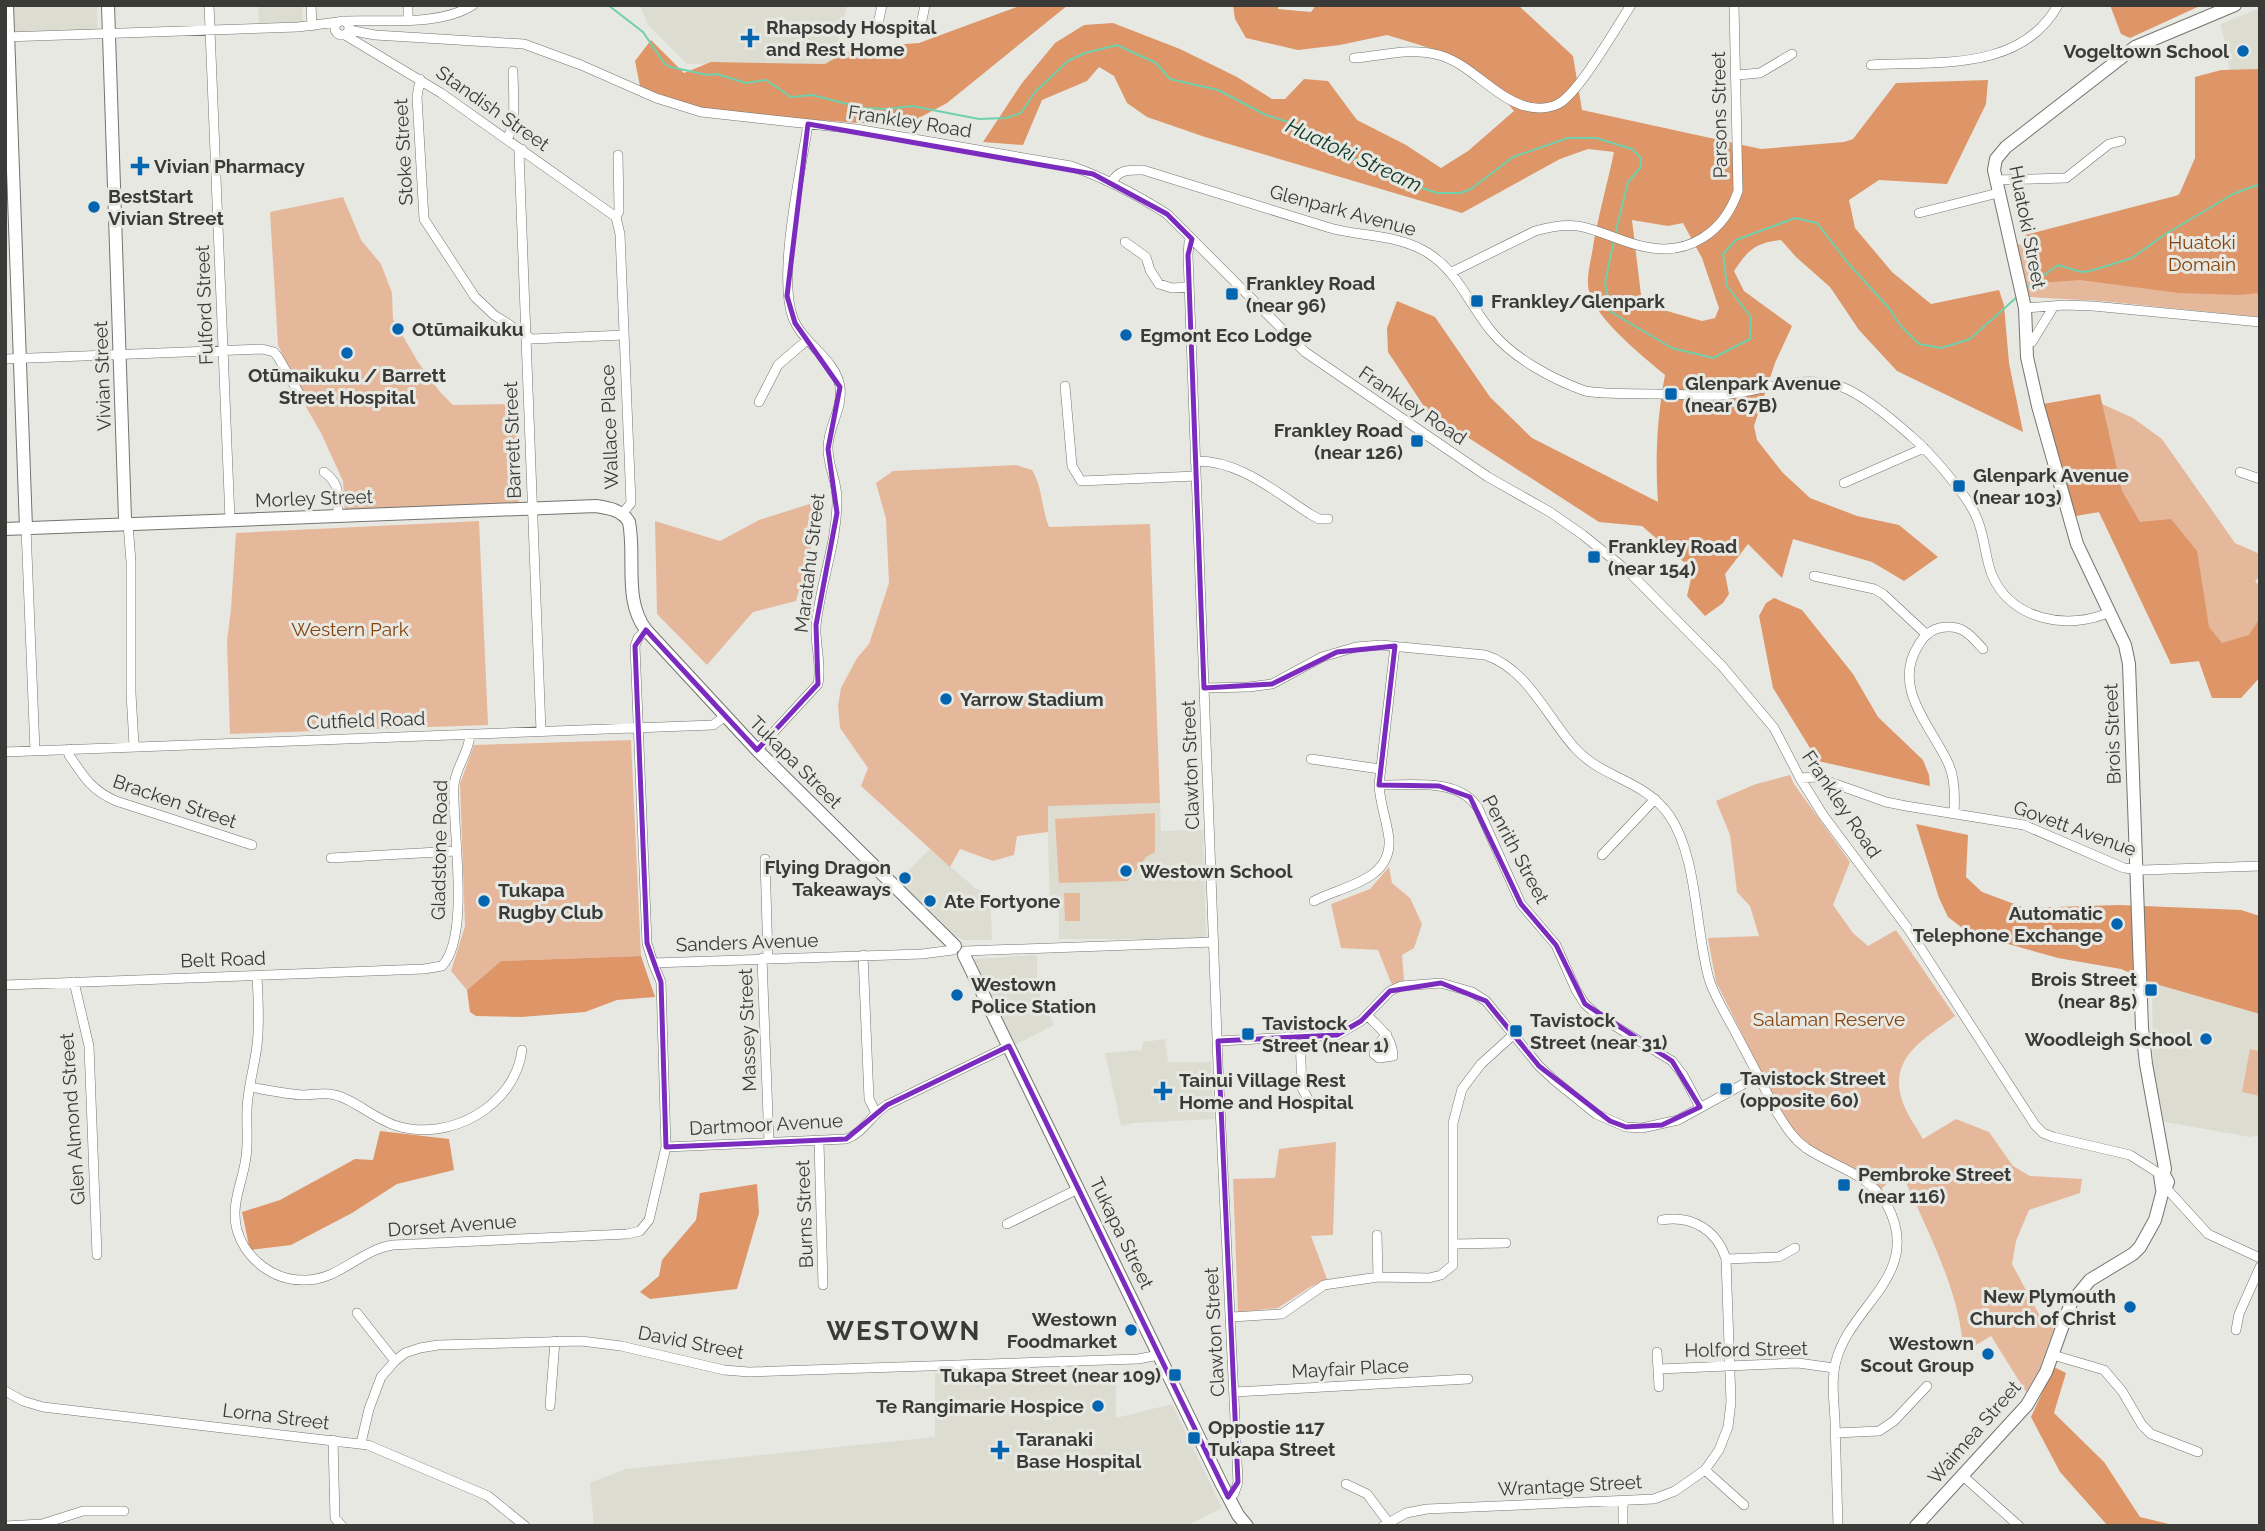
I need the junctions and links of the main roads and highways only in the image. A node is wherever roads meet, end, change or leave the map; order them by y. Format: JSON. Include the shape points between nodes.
{"nodes":[{"id":1,"x":6,"y":5,"type":"edge"},
{"id":2,"x":108,"y":5,"type":"edge"},
{"id":3,"x":2235,"y":5,"type":"edge"},
{"id":4,"x":7,"y":37,"type":"edge"},
{"id":5,"x":2023,"y":299,"type":"joint"},
{"id":6,"x":622,"y":514,"type":"joint"},
{"id":7,"x":128,"y":524,"type":"junction"},
{"id":8,"x":26,"y":528,"type":"junction"},
{"id":9,"x":5,"y":529,"type":"edge"},
{"id":10,"x":646,"y":630,"type":"joint"},
{"id":11,"x":2165,"y":1189,"type":"joint"},
{"id":12,"x":1247,"y":1526,"type":"edge"},
{"id":13,"x":1916,"y":1526,"type":"edge"}],
"edges":[{"from":1,"to":4,"type":"main road"},
{"from":2,"to":7,"type":"main road","name":"Vivian Street"},
{"from":3,"to":5,"type":"main road","name":"Huatoki Street","via":[[2127,53],[2002,151],[1994,164],[1996,186]]},
{"from":4,"to":8,"type":"main road"},
{"from":5,"to":11,"type":"main road","name":"Brois Street","via":[[2030,375],[2077,544],[2125,645],[2129,664],[2144,1053],[2165,1169],[2159,1183]]},
{"from":6,"to":7,"type":"main road","name":"Morley Street","via":[[596,506]]},
{"from":6,"to":10,"type":"main road","name":"Wallace Place","via":[[630,528],[635,606]]},
{"from":7,"to":8,"type":"main road","name":"Morley Street"},
{"from":8,"to":9,"type":"main road","name":"Morley Street"},
{"from":10,"to":12,"type":"main road","name":"Tukapa Street","via":[[724,717],[959,950],[1228,1497]]},
{"from":11,"to":13,"type":"main road","name":"Waimea Street","via":[[2140,1247],[2090,1280],[2071,1303],[2046,1372],[2027,1405]]}]}
